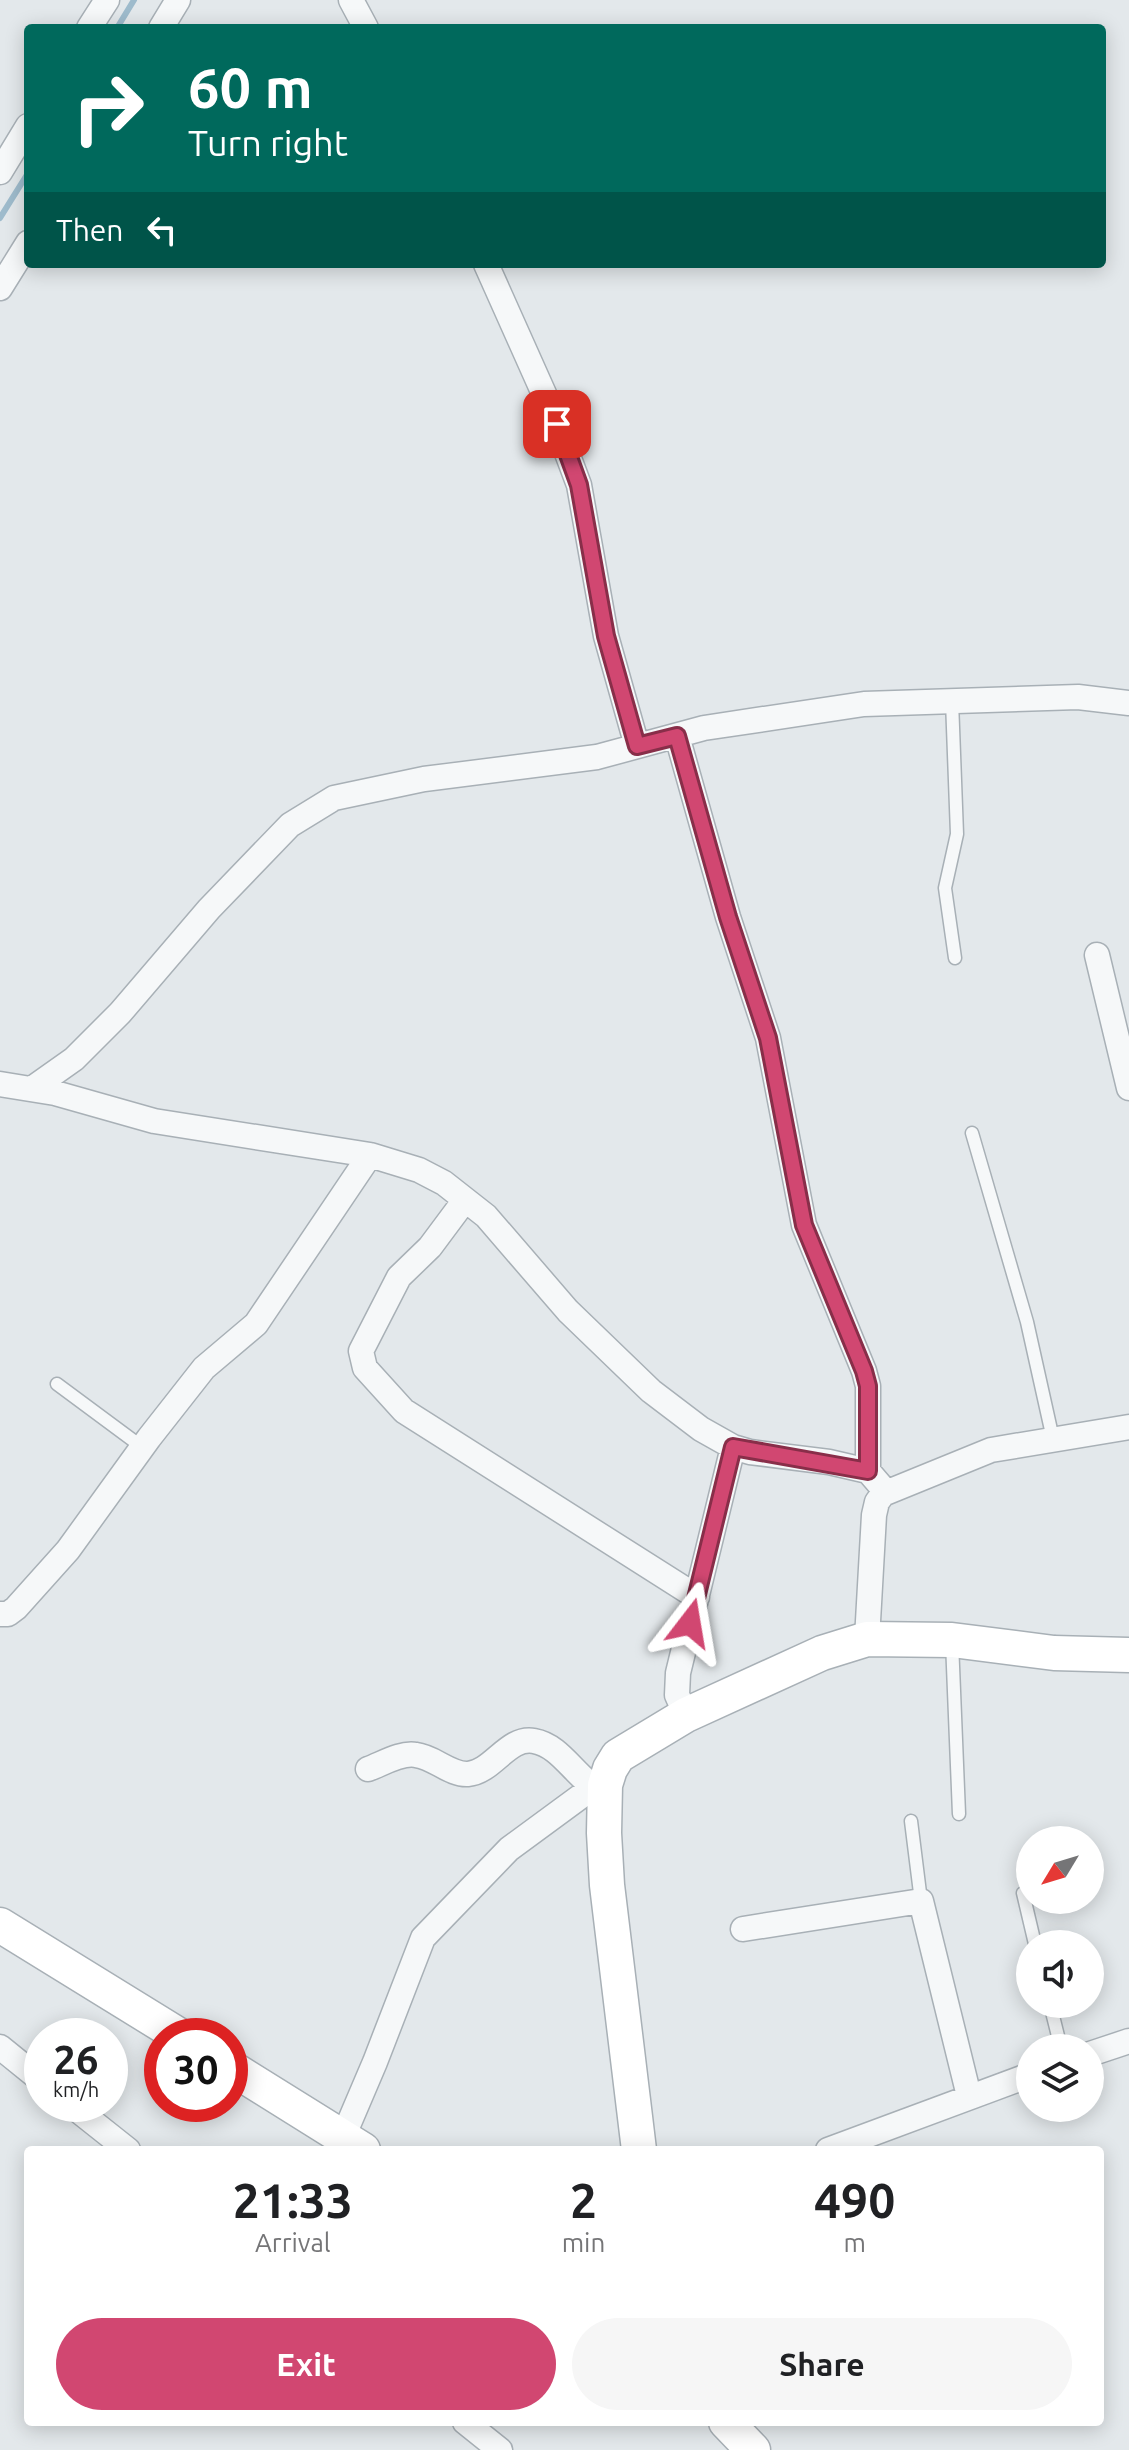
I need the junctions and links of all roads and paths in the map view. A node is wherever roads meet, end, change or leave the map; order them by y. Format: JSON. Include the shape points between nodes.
{"nodes":[{"id":1,"x":107,"y":0,"type":"edge"},
{"id":2,"x":178,"y":0,"type":"edge"},
{"id":3,"x":351,"y":0,"type":"edge"},
{"id":4,"x":92,"y":24,"type":"edge"},
{"id":5,"x":163,"y":24,"type":"edge"},
{"id":6,"x":364,"y":24,"type":"edge"},
{"id":7,"x":24,"y":133,"type":"edge"},
{"id":8,"x":0,"y":172,"type":"edge"},
{"id":9,"x":24,"y":249,"type":"edge"},
{"id":10,"x":488,"y":268,"type":"edge"},
{"id":11,"x":0,"y":288,"type":"edge"},
{"id":12,"x":952,"y":701,"type":"junction"},
{"id":13,"x":1129,"y":703,"type":"edge"},
{"id":14,"x":677,"y":736,"type":"junction"},
{"id":15,"x":637,"y":746,"type":"junction"},
{"id":16,"x":1097,"y":955,"type":"dead end"},
{"id":17,"x":955,"y":958,"type":"dead end"},
{"id":18,"x":0,"y":1084,"type":"edge"},
{"id":19,"x":33,"y":1088,"type":"junction"},
{"id":20,"x":1129,"y":1088,"type":"edge"},
{"id":21,"x":972,"y":1133,"type":"dead end"},
{"id":22,"x":370,"y":1155,"type":"junction"},
{"id":23,"x":465,"y":1200,"type":"junction"},
{"id":24,"x":57,"y":1384,"type":"dead end"},
{"id":25,"x":1129,"y":1427,"type":"edge"},
{"id":26,"x":1053,"y":1439,"type":"junction"},
{"id":27,"x":142,"y":1447,"type":"junction"},
{"id":28,"x":733,"y":1447,"type":"junction"},
{"id":29,"x":868,"y":1471,"type":"junction"},
{"id":30,"x":886,"y":1492,"type":"junction"},
{"id":31,"x":697,"y":1597,"type":"junction"},
{"id":32,"x":0,"y":1614,"type":"edge"},
{"id":33,"x":867,"y":1639,"type":"junction"},
{"id":34,"x":952,"y":1640,"type":"junction"},
{"id":35,"x":1129,"y":1655,"type":"edge"},
{"id":36,"x":686,"y":1715,"type":"junction"},
{"id":37,"x":368,"y":1769,"type":"dead end"},
{"id":38,"x":598,"y":1790,"type":"junction"},
{"id":39,"x":959,"y":1814,"type":"dead end"},
{"id":40,"x":911,"y":1821,"type":"dead end"},
{"id":41,"x":921,"y":1901,"type":"junction"},
{"id":42,"x":0,"y":1925,"type":"edge"},
{"id":43,"x":743,"y":1929,"type":"dead end"},
{"id":44,"x":151,"y":2018,"type":"edge"},
{"id":45,"x":1129,"y":2041,"type":"edge"},
{"id":46,"x":0,"y":2047,"type":"edge"},
{"id":47,"x":1104,"y":2049,"type":"edge"},
{"id":48,"x":24,"y":2066,"type":"edge"},
{"id":49,"x":248,"y":2078,"type":"edge"},
{"id":50,"x":1016,"y":2080,"type":"edge"},
{"id":51,"x":969,"y":2096,"type":"junction"},
{"id":52,"x":93,"y":2122,"type":"edge"},
{"id":53,"x":353,"y":2143,"type":"edge"},
{"id":54,"x":123,"y":2146,"type":"edge"},
{"id":55,"x":639,"y":2146,"type":"edge"},
{"id":56,"x":838,"y":2146,"type":"edge"},
{"id":57,"x":470,"y":2426,"type":"edge"},
{"id":58,"x":730,"y":2426,"type":"edge"},
{"id":59,"x":500,"y":2450,"type":"edge"},
{"id":60,"x":753,"y":2450,"type":"edge"}],
"edges":[{"from":1,"to":4,"type":"street"},
{"from":2,"to":5,"type":"street"},
{"from":3,"to":6,"type":"street"},
{"from":7,"to":8,"type":"street"},
{"from":9,"to":11,"type":"street"},
{"from":10,"to":15,"type":"street","via":[[579,485],[606,636]]},
{"from":12,"to":13,"type":"street","via":[[1078,697]]},
{"from":12,"to":14,"type":"street","via":[[864,704]]},
{"from":12,"to":17,"type":"lane","via":[[957,834],[945,888]]},
{"from":14,"to":15,"type":"street"},
{"from":14,"to":29,"type":"street","via":[[768,1038],[804,1225],[868,1386]]},
{"from":15,"to":19,"type":"street","via":[[597,757],[371,788],[316,807],[243,872],[74,1059]]},
{"from":16,"to":20,"type":"street"},
{"from":18,"to":19,"type":"street"},
{"from":19,"to":22,"type":"street","via":[[154,1121]]},
{"from":21,"to":26,"type":"lane","via":[[1027,1322]]},
{"from":22,"to":23,"type":"street","via":[[419,1170]]},
{"from":22,"to":27,"type":"street","via":[[256,1324],[204,1368]]},
{"from":23,"to":28,"type":"street","via":[[486,1216],[568,1311],[629,1371],[675,1411]]},
{"from":23,"to":31,"type":"street","via":[[430,1247],[399,1277],[361,1351],[365,1368],[404,1411]]},
{"from":24,"to":27,"type":"lane"},
{"from":25,"to":26,"type":"street"},
{"from":26,"to":30,"type":"street","via":[[991,1450]]},
{"from":27,"to":32,"type":"street","via":[[68,1550],[16,1608]]},
{"from":28,"to":29,"type":"street"},
{"from":28,"to":31,"type":"street"},
{"from":29,"to":30,"type":"street"},
{"from":30,"to":33,"type":"street","via":[[875,1507]]},
{"from":31,"to":36,"type":"street","via":[[677,1678],[677,1695]]},
{"from":33,"to":34,"type":"street"},
{"from":33,"to":36,"type":"street","via":[[822,1653]]},
{"from":34,"to":35,"type":"street","via":[[1054,1653]]},
{"from":34,"to":39,"type":"lane"},
{"from":36,"to":38,"type":"street","via":[[618,1756]]},
{"from":37,"to":38,"type":"street","via":[[416,1755],[473,1773],[521,1742],[536,1741]]},
{"from":38,"to":53,"type":"street","via":[[509,1849],[423,1938],[375,2062]]},
{"from":38,"to":55,"type":"street"},
{"from":40,"to":41,"type":"lane"},
{"from":41,"to":43,"type":"street"},
{"from":41,"to":51,"type":"street"},
{"from":42,"to":44,"type":"street"},
{"from":45,"to":47,"type":"street"},
{"from":46,"to":48,"type":"street"},
{"from":49,"to":53,"type":"street"},
{"from":50,"to":51,"type":"street"},
{"from":51,"to":56,"type":"street"},
{"from":52,"to":54,"type":"street"},
{"from":57,"to":59,"type":"street"},
{"from":58,"to":60,"type":"street"}]}
